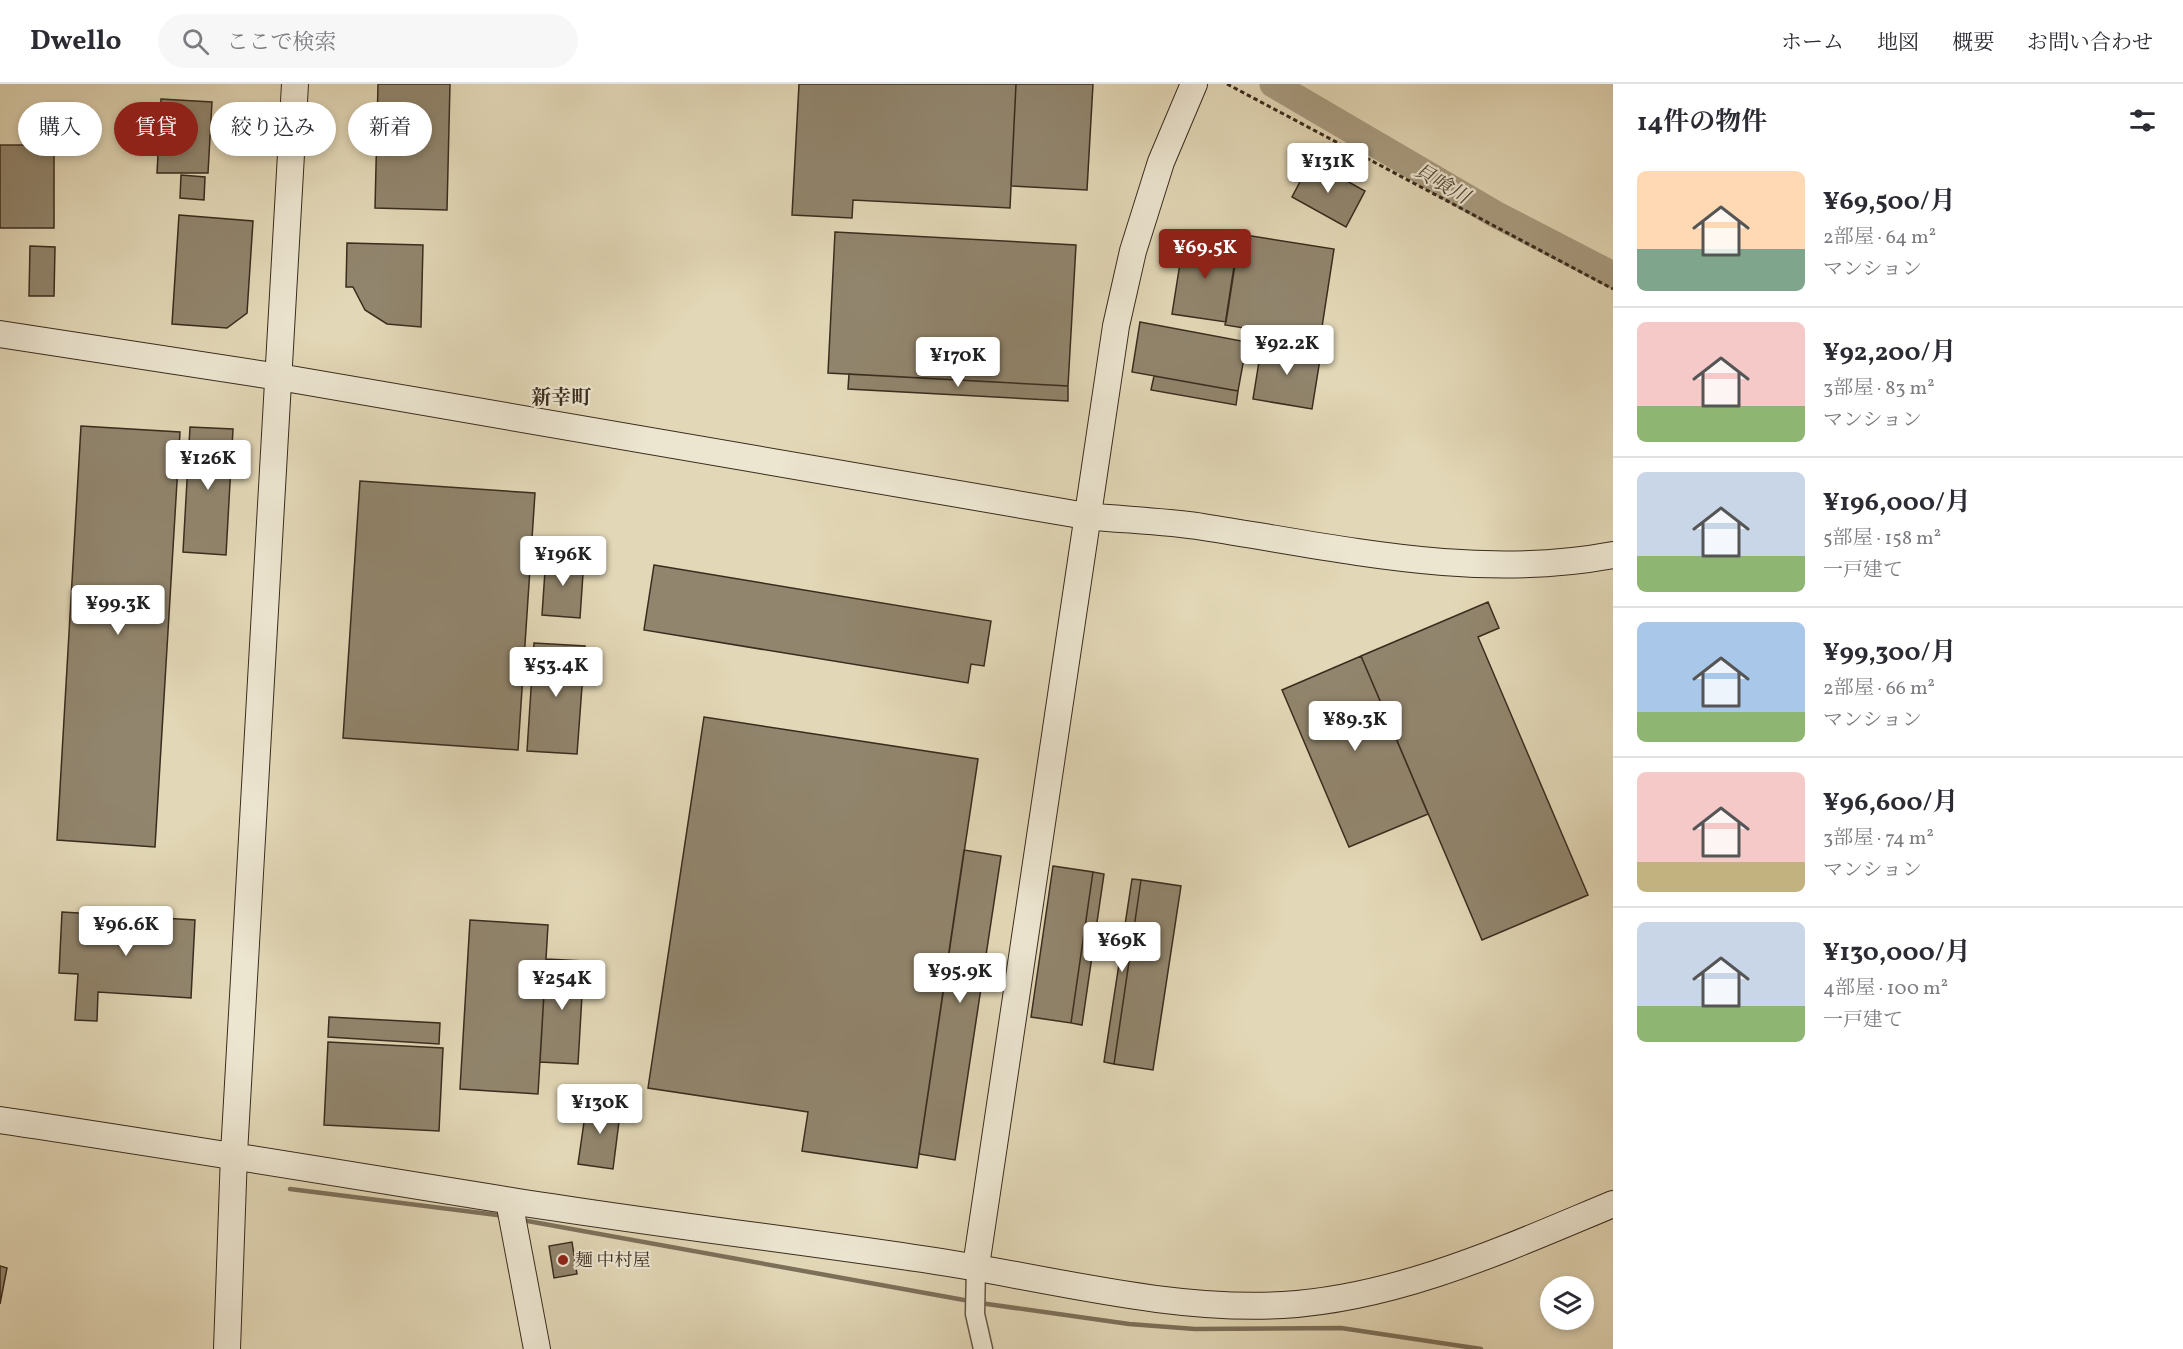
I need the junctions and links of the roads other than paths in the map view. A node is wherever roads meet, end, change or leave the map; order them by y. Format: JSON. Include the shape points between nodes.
{"nodes":[{"id":1,"x":295,"y":84,"type":"edge"},
{"id":2,"x":1194,"y":84,"type":"edge"},
{"id":3,"x":0,"y":334,"type":"edge"},
{"id":4,"x":279,"y":377,"type":"junction"},
{"id":5,"x":1086,"y":516,"type":"junction"},
{"id":6,"x":1613,"y":555,"type":"edge"},
{"id":7,"x":0,"y":1120,"type":"edge"},
{"id":8,"x":234,"y":1154,"type":"junction"},
{"id":9,"x":509,"y":1201,"type":"junction"},
{"id":10,"x":1613,"y":1204,"type":"edge"},
{"id":11,"x":976,"y":1266,"type":"junction"},
{"id":12,"x":227,"y":1349,"type":"edge"},
{"id":13,"x":537,"y":1349,"type":"edge"},
{"id":14,"x":983,"y":1349,"type":"edge"}],
"edges":[{"from":1,"to":4,"type":"street"},
{"from":2,"to":5,"type":"street","via":[[1161,162],[1133,251],[1116,326]]},
{"from":3,"to":4,"type":"street"},
{"from":4,"to":5,"type":"street"},
{"from":4,"to":8,"type":"street"},
{"from":5,"to":6,"type":"street","via":[[1199,527],[1435,564],[1507,567]]},
{"from":5,"to":11,"type":"street"},
{"from":7,"to":8,"type":"street"},
{"from":8,"to":9,"type":"street"},
{"from":8,"to":12,"type":"street"},
{"from":9,"to":11,"type":"street"},
{"from":9,"to":13,"type":"street"},
{"from":10,"to":11,"type":"street","via":[[1510,1248],[1419,1279],[1325,1301],[1280,1305],[1153,1298]]},
{"from":11,"to":14,"type":"street","via":[[975,1314]]}]}
